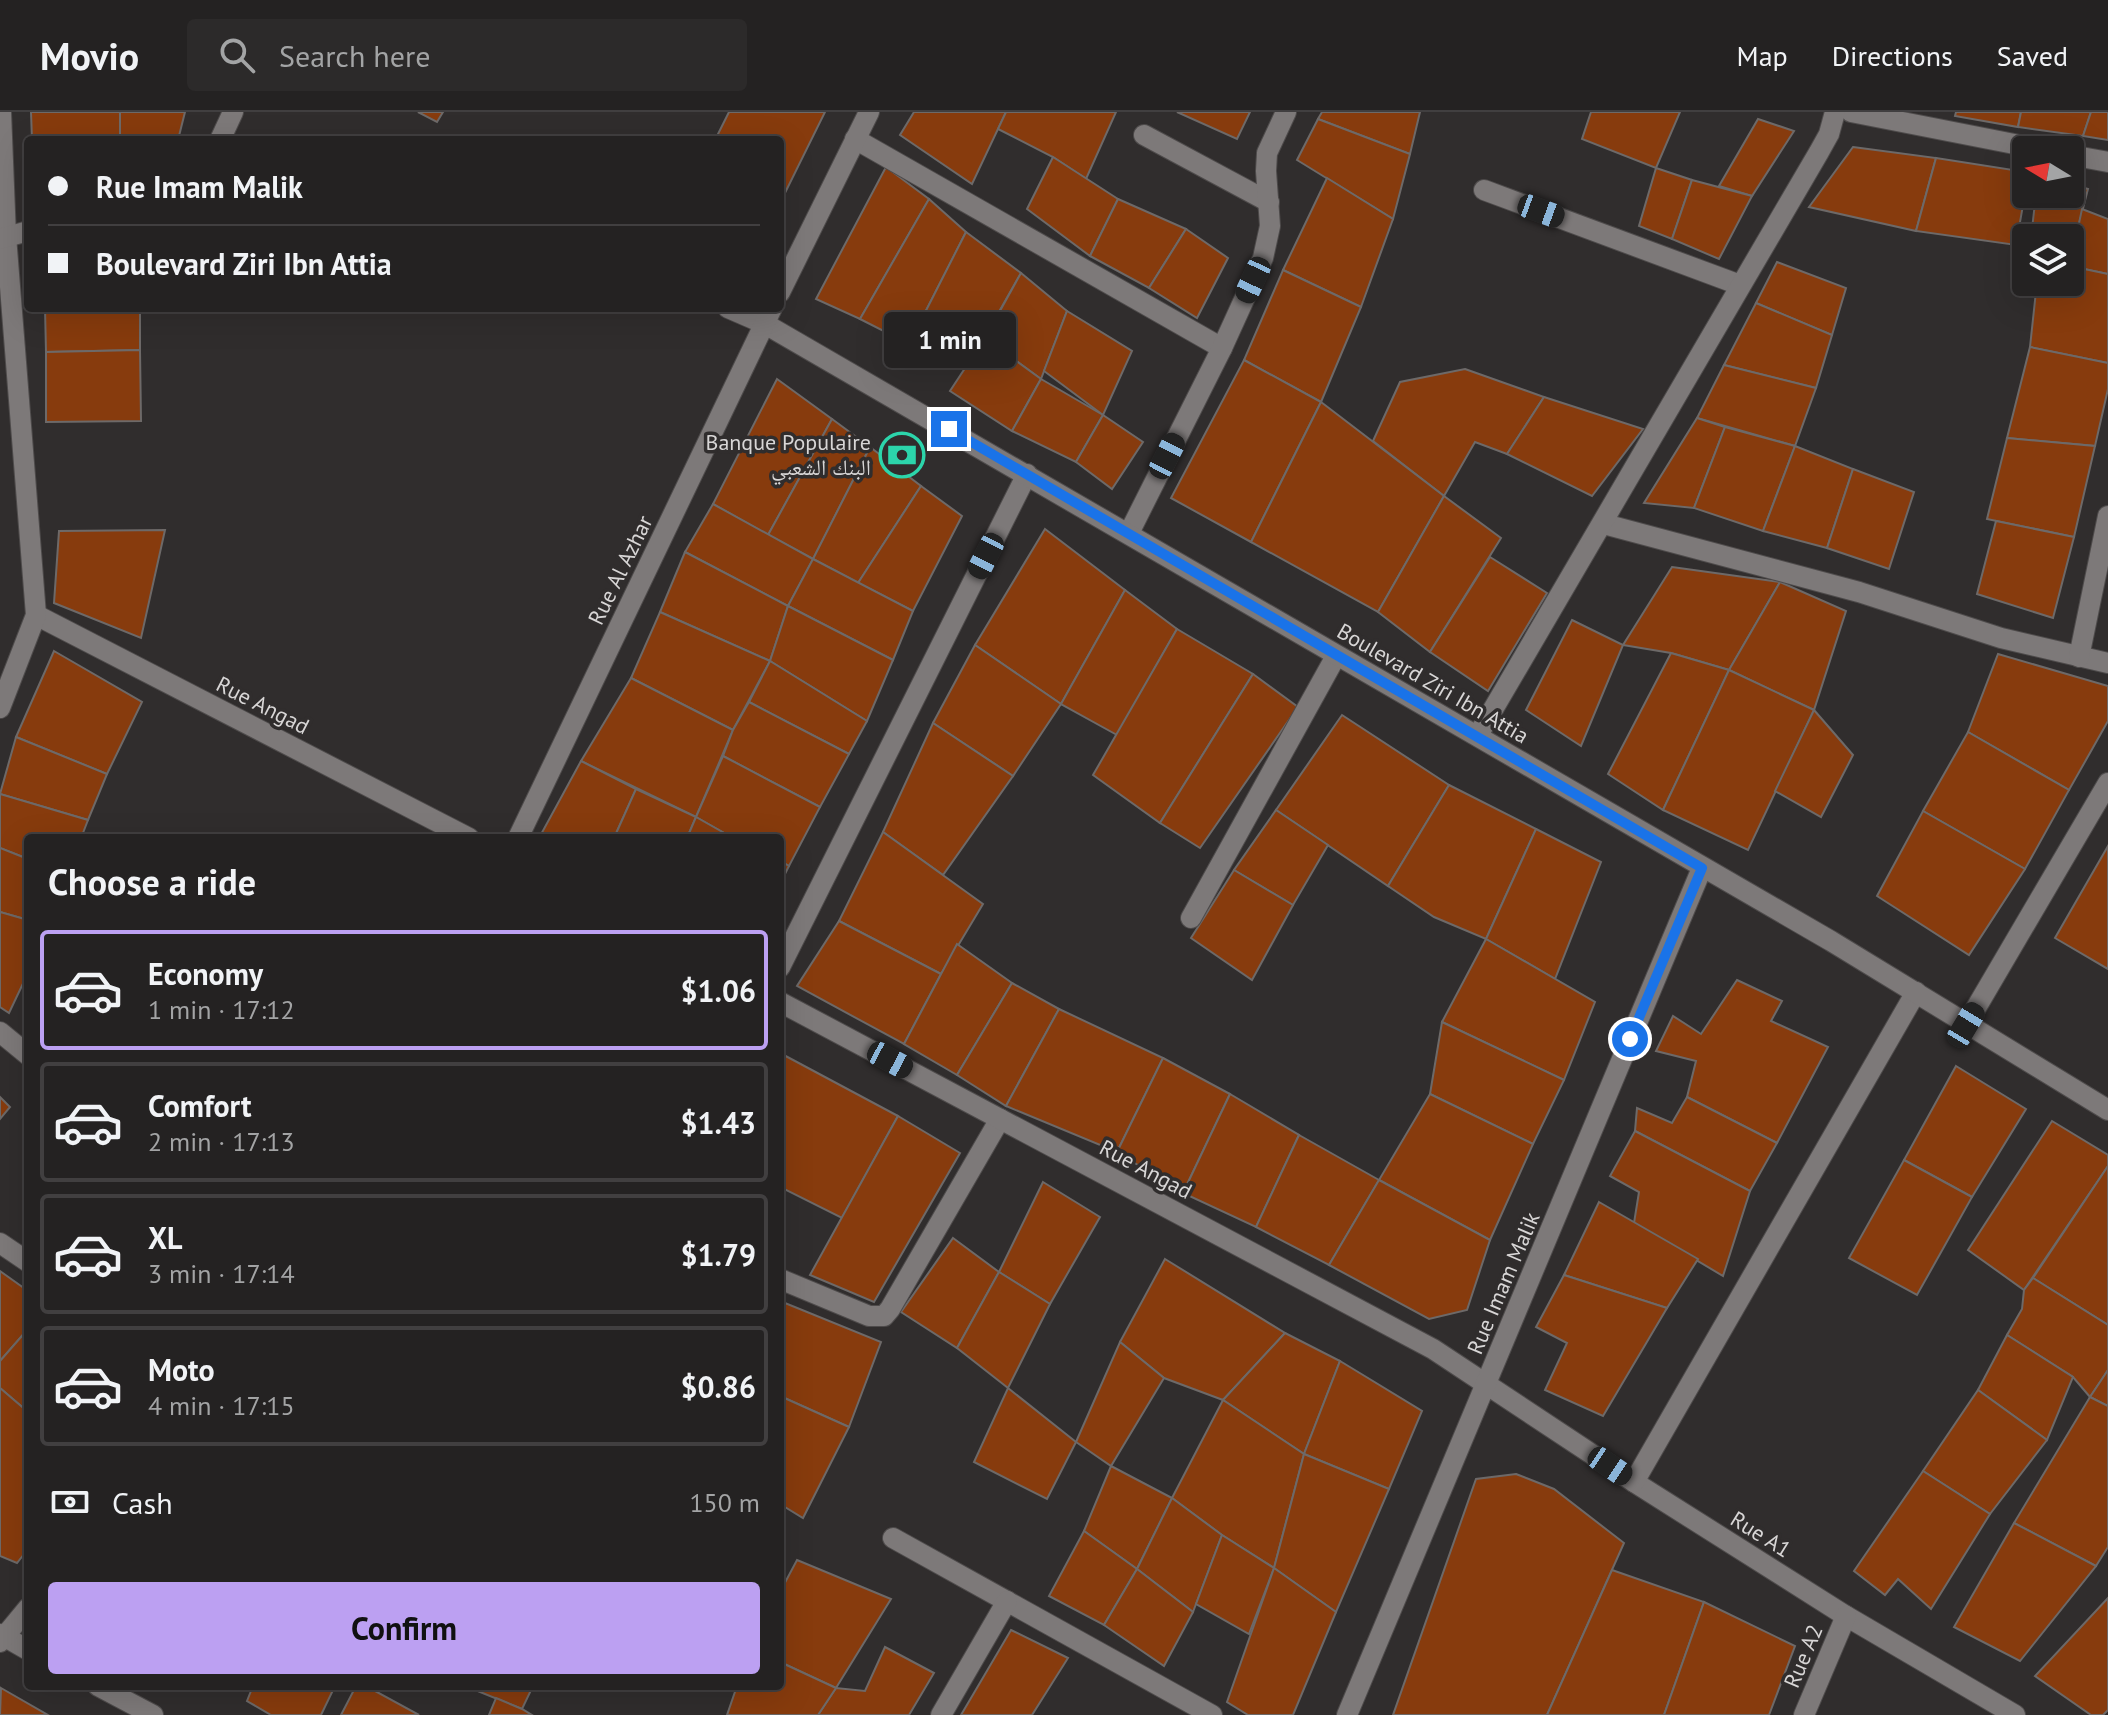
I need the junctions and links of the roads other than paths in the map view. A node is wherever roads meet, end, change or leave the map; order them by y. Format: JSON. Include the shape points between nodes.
{"nodes":[{"id":1,"x":1,"y":112,"type":"edge"},
{"id":2,"x":233,"y":112,"type":"edge"},
{"id":3,"x":869,"y":112,"type":"edge"},
{"id":4,"x":1286,"y":112,"type":"edge"},
{"id":5,"x":1835,"y":112,"type":"edge"},
{"id":6,"x":1851,"y":112,"type":"edge"},
{"id":7,"x":1144,"y":135,"type":"dead end"},
{"id":8,"x":222,"y":136,"type":"edge"},
{"id":9,"x":855,"y":139,"type":"junction"},
{"id":10,"x":2012,"y":144,"type":"edge"},
{"id":11,"x":2084,"y":158,"type":"edge"},
{"id":12,"x":2108,"y":162,"type":"edge"},
{"id":13,"x":1484,"y":190,"type":"dead end"},
{"id":14,"x":1269,"y":202,"type":"junction"},
{"id":15,"x":24,"y":232,"type":"edge"},
{"id":16,"x":3,"y":237,"type":"edge"},
{"id":17,"x":784,"y":284,"type":"edge"},
{"id":18,"x":1740,"y":285,"type":"junction"},
{"id":19,"x":748,"y":312,"type":"edge"},
{"id":20,"x":769,"y":316,"type":"edge"},
{"id":21,"x":1222,"y":348,"type":"junction"},
{"id":22,"x":1027,"y":474,"type":"junction"},
{"id":23,"x":2108,"y":516,"type":"edge"},
{"id":24,"x":1604,"y":524,"type":"junction"},
{"id":25,"x":1129,"y":533,"type":"junction"},
{"id":26,"x":36,"y":615,"type":"junction"},
{"id":27,"x":1336,"y":656,"type":"junction"},
{"id":28,"x":2079,"y":657,"type":"junction"},
{"id":29,"x":2108,"y":663,"type":"edge"},
{"id":30,"x":0,"y":708,"type":"edge"},
{"id":31,"x":1478,"y":735,"type":"junction"},
{"id":32,"x":2108,"y":783,"type":"edge"},
{"id":33,"x":461,"y":834,"type":"edge"},
{"id":34,"x":520,"y":834,"type":"edge"},
{"id":35,"x":1702,"y":868,"type":"junction"},
{"id":36,"x":1191,"y":918,"type":"dead end"},
{"id":37,"x":784,"y":959,"type":"edge"},
{"id":38,"x":1916,"y":992,"type":"junction"},
{"id":39,"x":784,"y":1004,"type":"edge"},
{"id":40,"x":1966,"y":1025,"type":"junction"},
{"id":41,"x":0,"y":1032,"type":"edge"},
{"id":42,"x":24,"y":1052,"type":"edge"},
{"id":43,"x":2108,"y":1110,"type":"edge"},
{"id":44,"x":1000,"y":1119,"type":"junction"},
{"id":45,"x":0,"y":1243,"type":"edge"},
{"id":46,"x":24,"y":1259,"type":"edge"},
{"id":47,"x":784,"y":1281,"type":"edge"},
{"id":48,"x":1487,"y":1383,"type":"junction"},
{"id":49,"x":1634,"y":1482,"type":"junction"},
{"id":50,"x":893,"y":1538,"type":"dead end"},
{"id":51,"x":1007,"y":1601,"type":"junction"},
{"id":52,"x":24,"y":1612,"type":"edge"},
{"id":53,"x":1846,"y":1616,"type":"junction"},
{"id":54,"x":1,"y":1638,"type":"edge"},
{"id":55,"x":24,"y":1648,"type":"edge"},
{"id":56,"x":106,"y":1690,"type":"edge"},
{"id":57,"x":153,"y":1715,"type":"edge"},
{"id":58,"x":941,"y":1715,"type":"edge"},
{"id":59,"x":1212,"y":1715,"type":"edge"},
{"id":60,"x":1347,"y":1715,"type":"edge"},
{"id":61,"x":1804,"y":1715,"type":"edge"},
{"id":62,"x":2015,"y":1715,"type":"edge"}],
"edges":[{"from":1,"to":16,"type":"street"},
{"from":2,"to":8,"type":"street"},
{"from":3,"to":9,"type":"street"},
{"from":4,"to":14,"type":"street","via":[[1267,153]]},
{"from":5,"to":18,"type":"street","via":[[1829,134]]},
{"from":6,"to":10,"type":"street"},
{"from":7,"to":14,"type":"street"},
{"from":9,"to":17,"type":"street"},
{"from":9,"to":21,"type":"street"},
{"from":11,"to":12,"type":"street"},
{"from":13,"to":18,"type":"street"},
{"from":14,"to":21,"type":"street","via":[[1263,258]]},
{"from":15,"to":16,"type":"street"},
{"from":16,"to":26,"type":"street"},
{"from":18,"to":24,"type":"street"},
{"from":19,"to":20,"type":"street","name":"Boulevard Ziri Ibn Attia"},
{"from":20,"to":22,"type":"street","name":"Boulevard Ziri Ibn Attia"},
{"from":20,"to":34,"type":"street","name":"Rue Al Azhar"},
{"from":21,"to":25,"type":"street"},
{"from":22,"to":25,"type":"street","name":"Boulevard Ziri Ibn Attia"},
{"from":22,"to":37,"type":"street"},
{"from":23,"to":28,"type":"street"},
{"from":24,"to":28,"type":"street"},
{"from":24,"to":31,"type":"street"},
{"from":25,"to":27,"type":"street","name":"Boulevard Ziri Ibn Attia"},
{"from":26,"to":30,"type":"street"},
{"from":26,"to":33,"type":"street","name":"Rue Angad"},
{"from":27,"to":31,"type":"street","name":"Boulevard Ziri Ibn Attia"},
{"from":27,"to":36,"type":"street"},
{"from":28,"to":29,"type":"street"},
{"from":31,"to":35,"type":"street","name":"Boulevard Ziri Ibn Attia"},
{"from":32,"to":40,"type":"street"},
{"from":35,"to":38,"type":"street","name":"Boulevard Ziri Ibn Attia"},
{"from":35,"to":48,"type":"street","name":"Rue Imam Malik"},
{"from":38,"to":40,"type":"street","name":"Boulevard Ziri Ibn Attia"},
{"from":38,"to":49,"type":"street"},
{"from":39,"to":44,"type":"street","name":"Rue Angad"},
{"from":40,"to":43,"type":"street","name":"Boulevard Ziri Ibn Attia"},
{"from":41,"to":42,"type":"street"},
{"from":44,"to":47,"type":"street","via":[[884,1316],[869,1316]]},
{"from":44,"to":48,"type":"street","name":"Rue Angad","via":[[1420,1342]]},
{"from":45,"to":46,"type":"street"},
{"from":48,"to":49,"type":"street","name":"Rue A1"},
{"from":48,"to":60,"type":"street","name":"Rue Imam Malik"},
{"from":49,"to":53,"type":"street","name":"Rue A1"},
{"from":50,"to":51,"type":"street"},
{"from":51,"to":58,"type":"street"},
{"from":51,"to":59,"type":"street"},
{"from":52,"to":54,"type":"street"},
{"from":53,"to":61,"type":"street","name":"Rue A2"},
{"from":53,"to":62,"type":"street","name":"Rue A1"},
{"from":54,"to":55,"type":"street"},
{"from":56,"to":57,"type":"street"}]}
